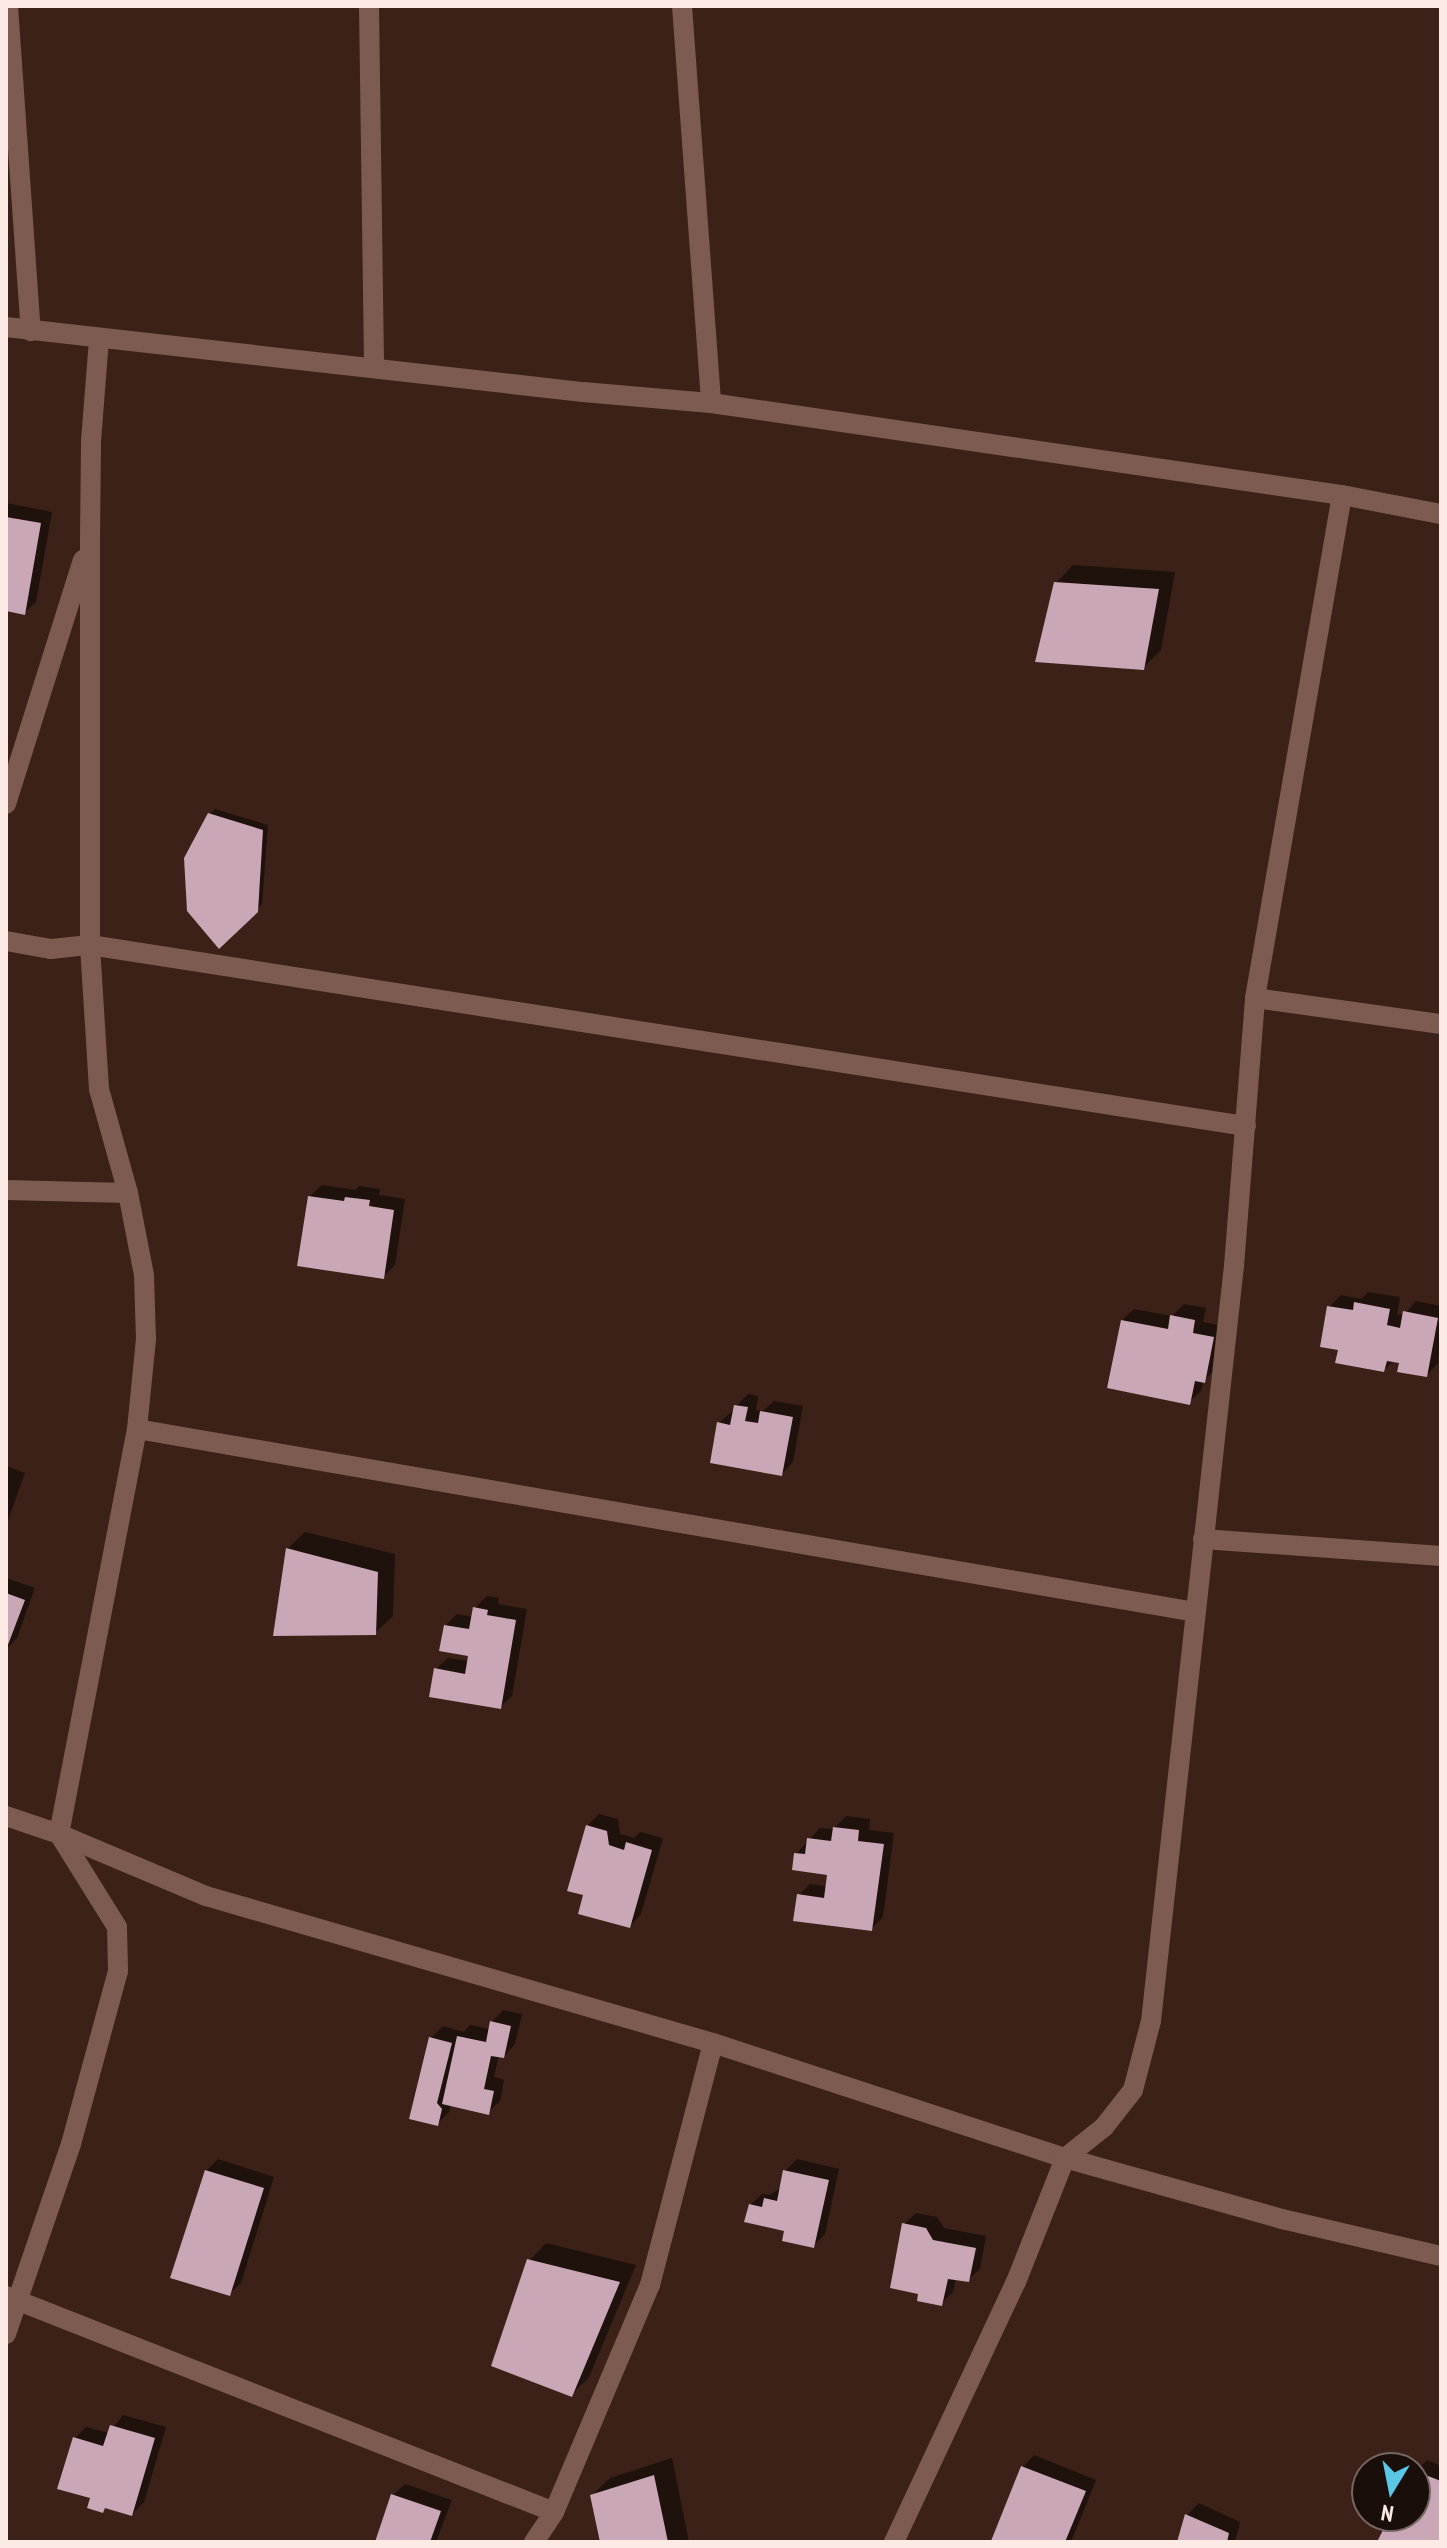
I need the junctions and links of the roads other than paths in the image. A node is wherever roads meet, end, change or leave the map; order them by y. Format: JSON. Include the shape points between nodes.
{"nodes":[{"id":1,"x":8,"y":6,"type":"edge"},
{"id":2,"x":369,"y":6,"type":"edge"},
{"id":3,"x":682,"y":6,"type":"edge"},
{"id":4,"x":6,"y":327,"type":"edge"},
{"id":5,"x":31,"y":331,"type":"junction"},
{"id":6,"x":99,"y":340,"type":"junction"},
{"id":7,"x":374,"y":367,"type":"junction"},
{"id":8,"x":711,"y":403,"type":"junction"},
{"id":9,"x":1342,"y":495,"type":"junction"},
{"id":10,"x":1441,"y":514,"type":"edge"},
{"id":11,"x":90,"y":540,"type":"junction"},
{"id":12,"x":6,"y":804,"type":"edge"},
{"id":13,"x":6,"y":941,"type":"edge"},
{"id":14,"x":90,"y":945,"type":"junction"},
{"id":15,"x":1255,"y":998,"type":"junction"},
{"id":16,"x":1441,"y":1024,"type":"edge"},
{"id":17,"x":1246,"y":1126,"type":"junction"},
{"id":18,"x":6,"y":1190,"type":"edge"},
{"id":19,"x":128,"y":1193,"type":"junction"},
{"id":20,"x":137,"y":1429,"type":"junction"},
{"id":21,"x":1203,"y":1539,"type":"junction"},
{"id":22,"x":1441,"y":1556,"type":"edge"},
{"id":23,"x":1195,"y":1612,"type":"junction"},
{"id":24,"x":6,"y":1816,"type":"edge"},
{"id":25,"x":59,"y":1834,"type":"junction"},
{"id":26,"x":713,"y":2043,"type":"junction"},
{"id":27,"x":1065,"y":2158,"type":"junction"},
{"id":28,"x":1441,"y":2256,"type":"edge"},
{"id":29,"x":11,"y":2298,"type":"edge"},
{"id":30,"x":6,"y":2334,"type":"edge"},
{"id":31,"x":554,"y":2512,"type":"junction"},
{"id":32,"x":898,"y":2541,"type":"edge"},
{"id":33,"x":534,"y":2542,"type":"edge"}],
"edges":[{"from":1,"to":5,"type":"street"},
{"from":2,"to":7,"type":"street"},
{"from":3,"to":8,"type":"street"},
{"from":4,"to":5,"type":"street"},
{"from":5,"to":6,"type":"street"},
{"from":6,"to":7,"type":"street"},
{"from":6,"to":11,"type":"street"},
{"from":7,"to":8,"type":"street"},
{"from":8,"to":9,"type":"street"},
{"from":9,"to":10,"type":"street"},
{"from":9,"to":15,"type":"street"},
{"from":11,"to":12,"type":"street"},
{"from":11,"to":14,"type":"street"},
{"from":13,"to":14,"type":"street","via":[[51,949]]},
{"from":14,"to":17,"type":"street"},
{"from":14,"to":19,"type":"street","via":[[99,1089]]},
{"from":15,"to":16,"type":"street"},
{"from":15,"to":17,"type":"street"},
{"from":17,"to":21,"type":"street"},
{"from":18,"to":19,"type":"street"},
{"from":19,"to":20,"type":"street","via":[[144,1275],[146,1323]]},
{"from":20,"to":23,"type":"street"},
{"from":20,"to":25,"type":"street"},
{"from":21,"to":22,"type":"street"},
{"from":21,"to":23,"type":"street"},
{"from":23,"to":27,"type":"street","via":[[1151,2021],[1133,2090],[1104,2127]]},
{"from":24,"to":25,"type":"street"},
{"from":25,"to":26,"type":"street","via":[[206,1896]]},
{"from":25,"to":29,"type":"street","via":[[117,1927],[118,1971],[71,2144]]},
{"from":26,"to":27,"type":"street"},
{"from":26,"to":31,"type":"street","via":[[650,2285]]},
{"from":27,"to":28,"type":"street","via":[[1282,2219]]},
{"from":27,"to":32,"type":"street","via":[[1016,2282]]},
{"from":29,"to":30,"type":"street"},
{"from":29,"to":31,"type":"street"},
{"from":31,"to":33,"type":"street"}]}
